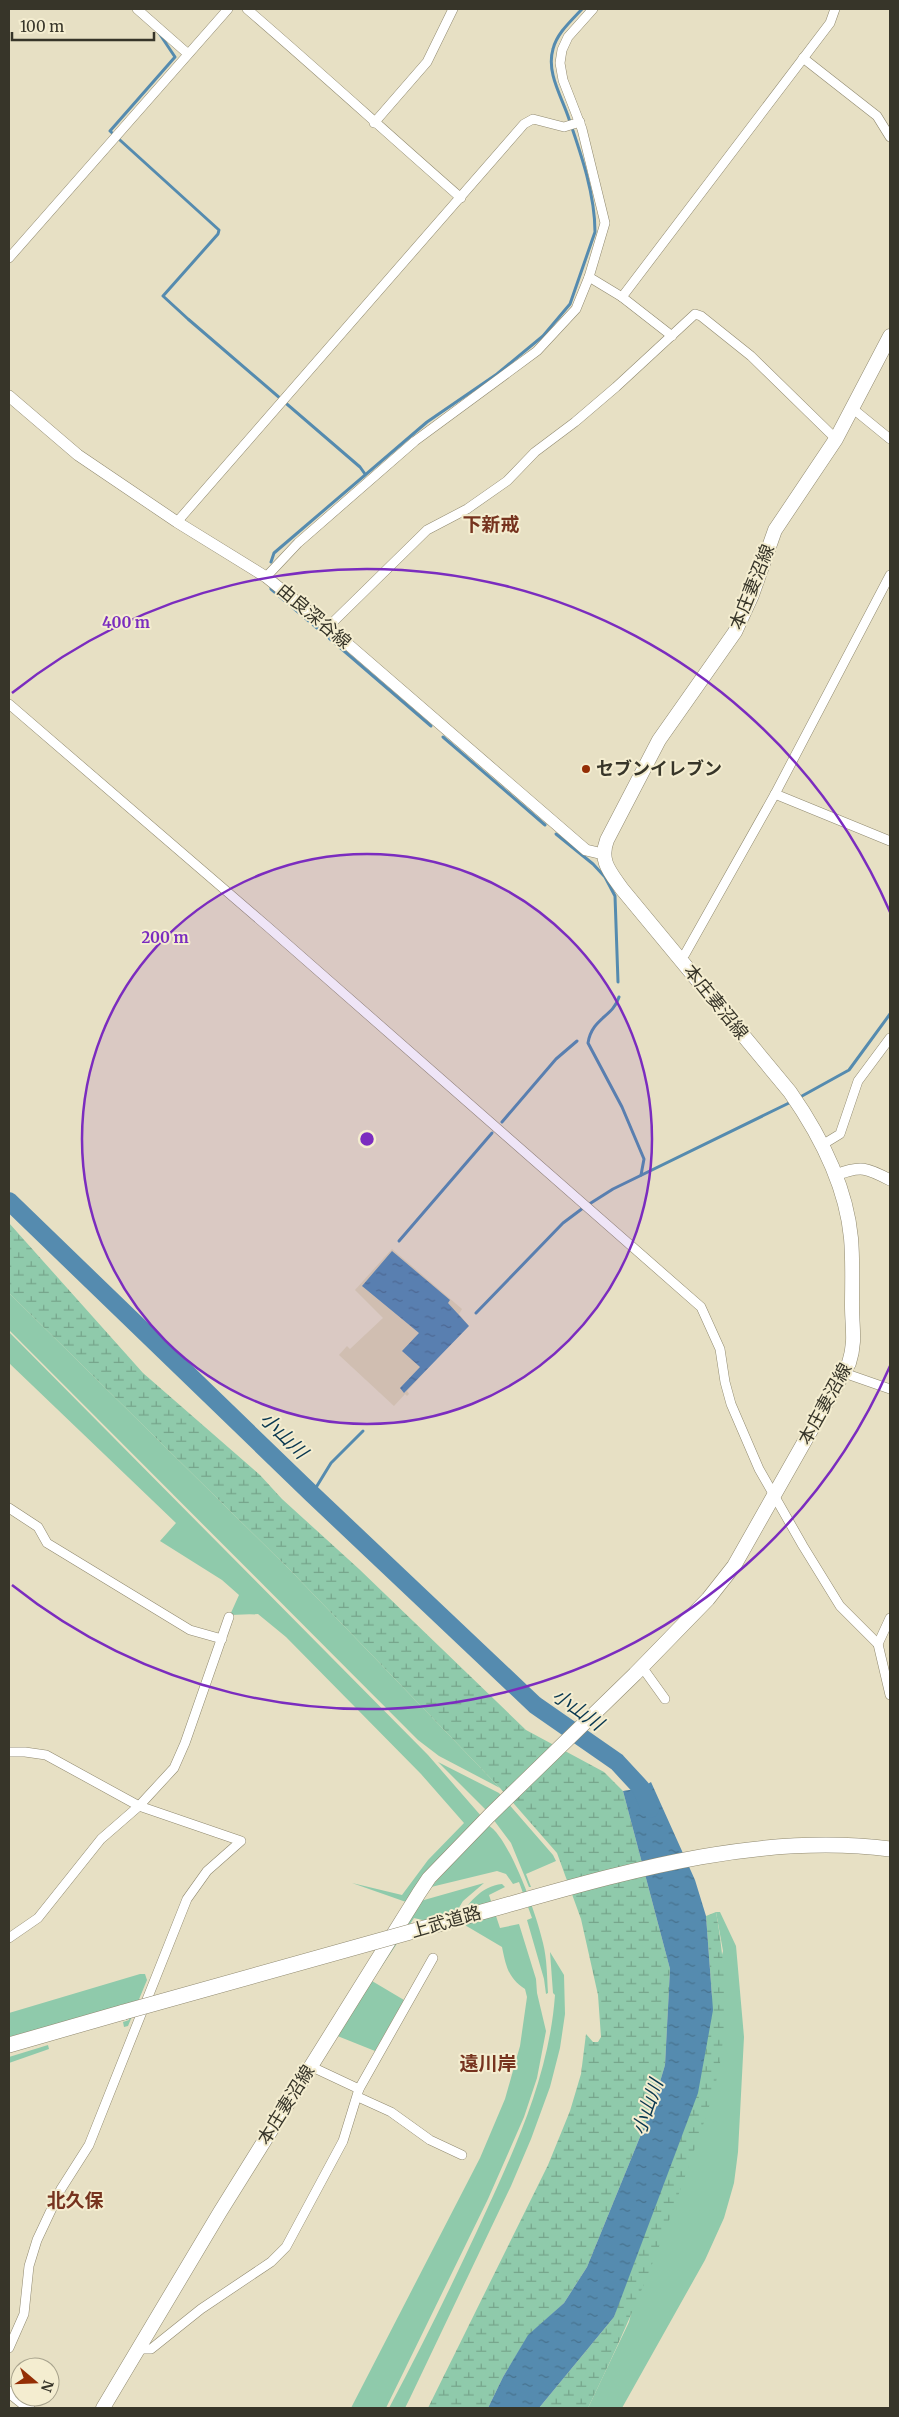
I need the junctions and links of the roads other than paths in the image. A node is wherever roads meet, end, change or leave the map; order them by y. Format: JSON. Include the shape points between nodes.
{"nodes":[{"id":1,"x":137,"y":9,"type":"edge"},
{"id":2,"x":228,"y":9,"type":"edge"},
{"id":3,"x":247,"y":9,"type":"edge"},
{"id":4,"x":453,"y":9,"type":"edge"},
{"id":5,"x":593,"y":9,"type":"edge"},
{"id":6,"x":835,"y":9,"type":"edge"},
{"id":7,"x":187,"y":53,"type":"junction"},
{"id":8,"x":803,"y":58,"type":"junction"},
{"id":9,"x":374,"y":122,"type":"junction"},
{"id":10,"x":580,"y":122,"type":"junction"},
{"id":11,"x":890,"y":137,"type":"edge"},
{"id":12,"x":461,"y":198,"type":"junction"},
{"id":13,"x":9,"y":258,"type":"edge"},
{"id":14,"x":589,"y":276,"type":"junction"},
{"id":15,"x":622,"y":297,"type":"junction"},
{"id":16,"x":672,"y":336,"type":"junction"},
{"id":17,"x":890,"y":336,"type":"edge"},
{"id":18,"x":9,"y":396,"type":"edge"},
{"id":19,"x":852,"y":408,"type":"junction"},
{"id":20,"x":836,"y":439,"type":"junction"},
{"id":21,"x":890,"y":439,"type":"edge"},
{"id":22,"x":177,"y":522,"type":"junction"},
{"id":23,"x":890,"y":575,"type":"edge"},
{"id":24,"x":266,"y":577,"type":"junction"},
{"id":25,"x":328,"y":627,"type":"junction"},
{"id":26,"x":9,"y":704,"type":"edge"},
{"id":27,"x":775,"y":794,"type":"junction"},
{"id":28,"x":890,"y":841,"type":"edge"},
{"id":29,"x":603,"y":854,"type":"junction"},
{"id":30,"x":680,"y":958,"type":"junction"},
{"id":31,"x":890,"y":1038,"type":"edge"},
{"id":32,"x":822,"y":1145,"type":"junction"},
{"id":33,"x":836,"y":1175,"type":"junction"},
{"id":34,"x":890,"y":1180,"type":"edge"},
{"id":35,"x":844,"y":1373,"type":"junction"},
{"id":36,"x":890,"y":1388,"type":"edge"},
{"id":37,"x":774,"y":1496,"type":"junction"},
{"id":38,"x":9,"y":1508,"type":"edge"},
{"id":39,"x":229,"y":1617,"type":"dead end"},
{"id":40,"x":890,"y":1618,"type":"edge"},
{"id":41,"x":222,"y":1639,"type":"junction"},
{"id":42,"x":878,"y":1644,"type":"junction"},
{"id":43,"x":638,"y":1671,"type":"junction"},
{"id":44,"x":890,"y":1695,"type":"edge"},
{"id":45,"x":665,"y":1699,"type":"dead end"},
{"id":46,"x":9,"y":1752,"type":"edge"},
{"id":47,"x":139,"y":1806,"type":"junction"},
{"id":48,"x":890,"y":1849,"type":"edge"},
{"id":49,"x":9,"y":1938,"type":"edge"},
{"id":50,"x":433,"y":1958,"type":"dead end"},
{"id":51,"x":9,"y":2045,"type":"edge"},
{"id":52,"x":310,"y":2066,"type":"junction"},
{"id":53,"x":359,"y":2093,"type":"junction"},
{"id":54,"x":462,"y":2156,"type":"dead end"},
{"id":55,"x":9,"y":2348,"type":"edge"},
{"id":56,"x":139,"y":2349,"type":"junction"},
{"id":57,"x":9,"y":2392,"type":"edge"},
{"id":58,"x":29,"y":2408,"type":"edge"},
{"id":59,"x":103,"y":2408,"type":"edge"}],
"edges":[{"from":1,"to":7,"type":"street"},
{"from":2,"to":7,"type":"street"},
{"from":3,"to":9,"type":"street"},
{"from":4,"to":9,"type":"street","via":[[427,62]]},
{"from":5,"to":10,"type":"street","via":[[568,37],[560,56],[563,80]]},
{"from":6,"to":8,"type":"street","via":[[830,23]]},
{"from":7,"to":13,"type":"street"},
{"from":8,"to":11,"type":"street","via":[[877,116]]},
{"from":8,"to":15,"type":"street"},
{"from":9,"to":12,"type":"street"},
{"from":10,"to":12,"type":"street","via":[[564,127],[529,120]]},
{"from":10,"to":14,"type":"street","via":[[605,223]]},
{"from":12,"to":22,"type":"street"},
{"from":14,"to":15,"type":"street"},
{"from":14,"to":24,"type":"street","via":[[576,309],[544,345],[415,441],[298,542]]},
{"from":15,"to":16,"type":"street"},
{"from":16,"to":20,"type":"street","via":[[695,314],[701,316],[751,356]]},
{"from":16,"to":25,"type":"street","via":[[575,422],[535,452],[507,481],[467,509],[427,530]]},
{"from":17,"to":19,"type":"main road","name":"本庄妻沼線"},
{"from":18,"to":22,"type":"main road","name":"由良深谷線","via":[[78,455]]},
{"from":19,"to":20,"type":"main road","name":"本庄妻沼線"},
{"from":19,"to":21,"type":"street"},
{"from":20,"to":29,"type":"main road","name":"本庄妻沼線","via":[[775,530],[735,632],[659,740],[607,840]]},
{"from":22,"to":24,"type":"main road","name":"由良深谷線"},
{"from":23,"to":27,"type":"street"},
{"from":24,"to":25,"type":"main road","name":"由良深谷線"},
{"from":25,"to":29,"type":"main road","name":"由良深谷線","via":[[586,850]]},
{"from":26,"to":37,"type":"street","via":[[694,1300],[705,1313],[720,1348],[731,1404]]},
{"from":27,"to":28,"type":"street"},
{"from":27,"to":30,"type":"street"},
{"from":29,"to":30,"type":"main road","name":"本庄妻沼線","via":[[607,868],[622,889]]},
{"from":30,"to":32,"type":"main road","name":"本庄妻沼線","via":[[790,1092]]},
{"from":31,"to":32,"type":"street","via":[[858,1081],[840,1134]]},
{"from":32,"to":33,"type":"main road","name":"本庄妻沼線"},
{"from":33,"to":34,"type":"main road","via":[[861,1168]]},
{"from":33,"to":35,"type":"main road","name":"本庄妻沼線","via":[[848,1215],[853,1259],[855,1336]]},
{"from":35,"to":36,"type":"street"},
{"from":35,"to":37,"type":"main road","name":"本庄妻沼線"},
{"from":37,"to":42,"type":"street","via":[[840,1606]]},
{"from":37,"to":43,"type":"main road","name":"本庄妻沼線","via":[[734,1566],[693,1617]]},
{"from":38,"to":41,"type":"street","via":[[38,1527],[47,1543],[190,1630]]},
{"from":39,"to":41,"type":"street"},
{"from":40,"to":42,"type":"street"},
{"from":41,"to":47,"type":"street","via":[[174,1768]]},
{"from":42,"to":44,"type":"street"},
{"from":43,"to":45,"type":"street"},
{"from":43,"to":52,"type":"main road","name":"本庄妻沼線","via":[[430,1878]]},
{"from":46,"to":47,"type":"street","via":[[46,1755]]},
{"from":47,"to":49,"type":"street","via":[[101,1839],[38,1918]]},
{"from":47,"to":55,"type":"street","via":[[241,1842],[207,1871],[187,1899],[89,2145],[62,2189],[37,2240],[29,2266],[24,2314]]},
{"from":48,"to":51,"type":"highway","name":"上武道路","bridge":true,"via":[[816,1846],[690,1858],[545,1895]]},
{"from":50,"to":53,"type":"street"},
{"from":52,"to":53,"type":"street"},
{"from":52,"to":56,"type":"main road","name":"本庄妻沼線"},
{"from":53,"to":54,"type":"street","via":[[430,2140]]},
{"from":53,"to":56,"type":"street","via":[[343,2141],[286,2247],[271,2262],[201,2309],[152,2349]]},
{"from":56,"to":59,"type":"main road","name":"本庄妻沼線"},
{"from":57,"to":58,"type":"main road"}]}
